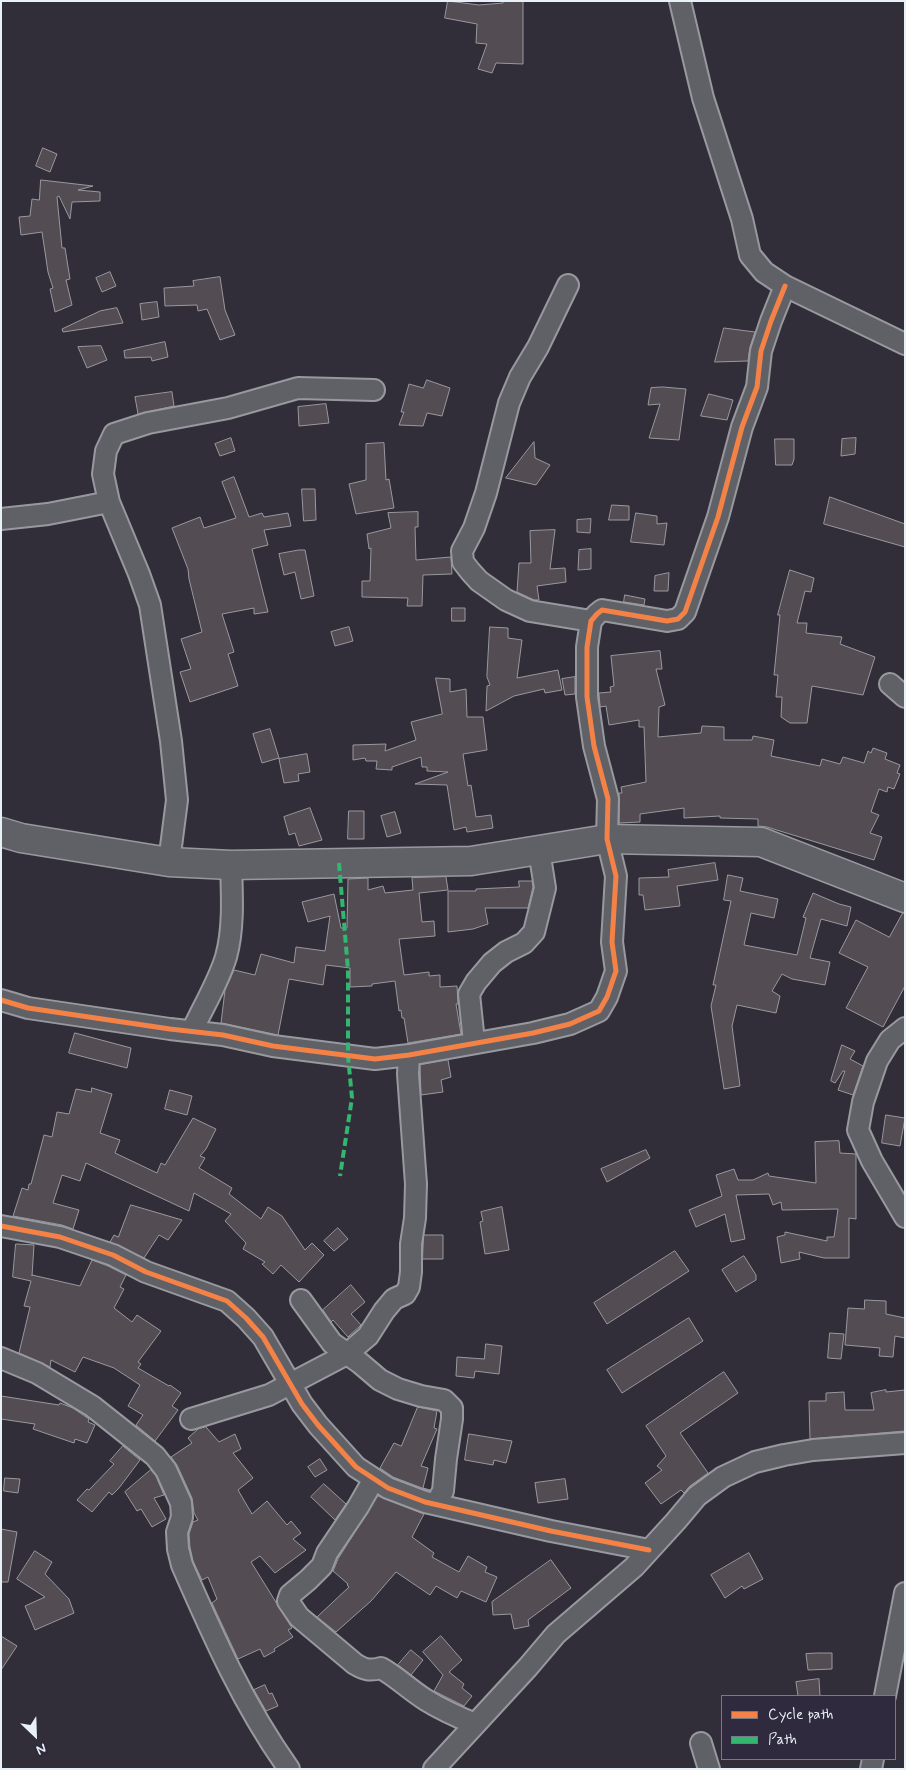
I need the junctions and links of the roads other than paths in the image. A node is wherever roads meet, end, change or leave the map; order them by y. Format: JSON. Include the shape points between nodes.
{"nodes":[{"id":1,"x":680,"y":1,"type":"edge"},
{"id":2,"x":568,"y":285,"type":"dead end"},
{"id":3,"x":785,"y":286,"type":"junction"},
{"id":4,"x":905,"y":344,"type":"edge"},
{"id":5,"x":374,"y":390,"type":"dead end"},
{"id":6,"x":109,"y":502,"type":"junction"},
{"id":7,"x":1,"y":519,"type":"edge"},
{"id":8,"x":591,"y":621,"type":"junction"},
{"id":9,"x":1,"y":832,"type":"edge"},
{"id":10,"x":607,"y":839,"type":"junction"},
{"id":11,"x":539,"y":850,"type":"junction"},
{"id":12,"x":169,"y":862,"type":"junction"},
{"id":13,"x":231,"y":865,"type":"junction"},
{"id":14,"x":905,"y":898,"type":"edge"},
{"id":15,"x":1,"y":1000,"type":"edge"},
{"id":16,"x":905,"y":1028,"type":"edge"},
{"id":17,"x":192,"y":1032,"type":"junction"},
{"id":18,"x":474,"y":1042,"type":"junction"},
{"id":19,"x":409,"y":1055,"type":"junction"},
{"id":20,"x":905,"y":1217,"type":"edge"},
{"id":21,"x":1,"y":1226,"type":"edge"},
{"id":22,"x":301,"y":1300,"type":"dead end"},
{"id":23,"x":347,"y":1354,"type":"junction"},
{"id":24,"x":1,"y":1358,"type":"edge"},
{"id":25,"x":291,"y":1384,"type":"junction"},
{"id":26,"x":191,"y":1419,"type":"dead end"},
{"id":27,"x":905,"y":1444,"type":"edge"},
{"id":28,"x":374,"y":1480,"type":"junction"},
{"id":29,"x":436,"y":1504,"type":"junction"},
{"id":30,"x":649,"y":1550,"type":"junction"},
{"id":31,"x":905,"y":1593,"type":"edge"},
{"id":32,"x":885,"y":1695,"type":"edge"},
{"id":33,"x":475,"y":1724,"type":"junction"},
{"id":34,"x":701,"y":1743,"type":"dead end"},
{"id":35,"x":289,"y":1769,"type":"edge"},
{"id":36,"x":434,"y":1769,"type":"edge"},
{"id":37,"x":709,"y":1769,"type":"edge"}],
"edges":[{"from":1,"to":3,"type":"street","via":[[703,98],[742,219],[750,255],[764,272]]},
{"from":2,"to":8,"type":"street","via":[[509,403],[486,493],[462,551],[463,562],[470,571],[506,600],[530,611]]},
{"from":3,"to":4,"type":"street"},
{"from":3,"to":8,"type":"street","via":[[761,351],[757,387],[685,612],[678,619],[667,621],[602,610]]},
{"from":5,"to":6,"type":"street","via":[[298,388],[228,408],[148,422],[114,434],[106,451],[103,474]]},
{"from":6,"to":7,"type":"street"},
{"from":6,"to":12,"type":"street","via":[[150,605],[177,800]]},
{"from":8,"to":10,"type":"street","via":[[587,647],[587,697],[594,746],[608,799]]},
{"from":9,"to":12,"type":"main road"},
{"from":10,"to":11,"type":"main road"},
{"from":10,"to":14,"type":"main road","via":[[762,842]]},
{"from":10,"to":18,"type":"street","via":[[616,876],[612,942],[616,971],[599,1011],[570,1024]]},
{"from":11,"to":13,"type":"main road","via":[[471,861]]},
{"from":11,"to":18,"type":"street","via":[[545,888],[534,932],[524,943],[492,963],[469,994]]},
{"from":12,"to":13,"type":"main road"},
{"from":13,"to":17,"type":"street","via":[[231,923],[226,957]]},
{"from":15,"to":17,"type":"street","via":[[28,1008]]},
{"from":16,"to":20,"type":"street","via":[[890,1040],[877,1061],[862,1102],[858,1130]]},
{"from":17,"to":19,"type":"street","via":[[375,1059]]},
{"from":18,"to":19,"type":"street"},
{"from":19,"to":23,"type":"street","via":[[416,1184],[409,1287],[405,1294],[394,1299],[368,1336]]},
{"from":21,"to":25,"type":"street","via":[[60,1237],[226,1301],[264,1337]]},
{"from":22,"to":23,"type":"street","via":[[332,1343]]},
{"from":23,"to":25,"type":"street"},
{"from":23,"to":29,"type":"street","via":[[380,1380],[398,1389],[444,1400],[452,1408],[444,1491]]},
{"from":24,"to":35,"type":"street","via":[[37,1373],[92,1406],[154,1456],[166,1470],[181,1504],[182,1517],[177,1532],[182,1565],[235,1680],[258,1723]]},
{"from":25,"to":26,"type":"street","via":[[269,1395]]},
{"from":25,"to":28,"type":"street","via":[[318,1425],[356,1467]]},
{"from":27,"to":30,"type":"street","via":[[813,1450],[756,1462],[723,1477],[696,1496]]},
{"from":28,"to":29,"type":"street"},
{"from":28,"to":33,"type":"street","via":[[322,1566],[290,1595],[288,1601],[299,1617],[355,1664],[366,1670],[381,1668],[425,1699]]},
{"from":29,"to":30,"type":"street"},
{"from":30,"to":33,"type":"street","via":[[634,1568],[556,1634]]},
{"from":31,"to":32,"type":"street"},
{"from":33,"to":36,"type":"street"},
{"from":34,"to":37,"type":"street"}]}
